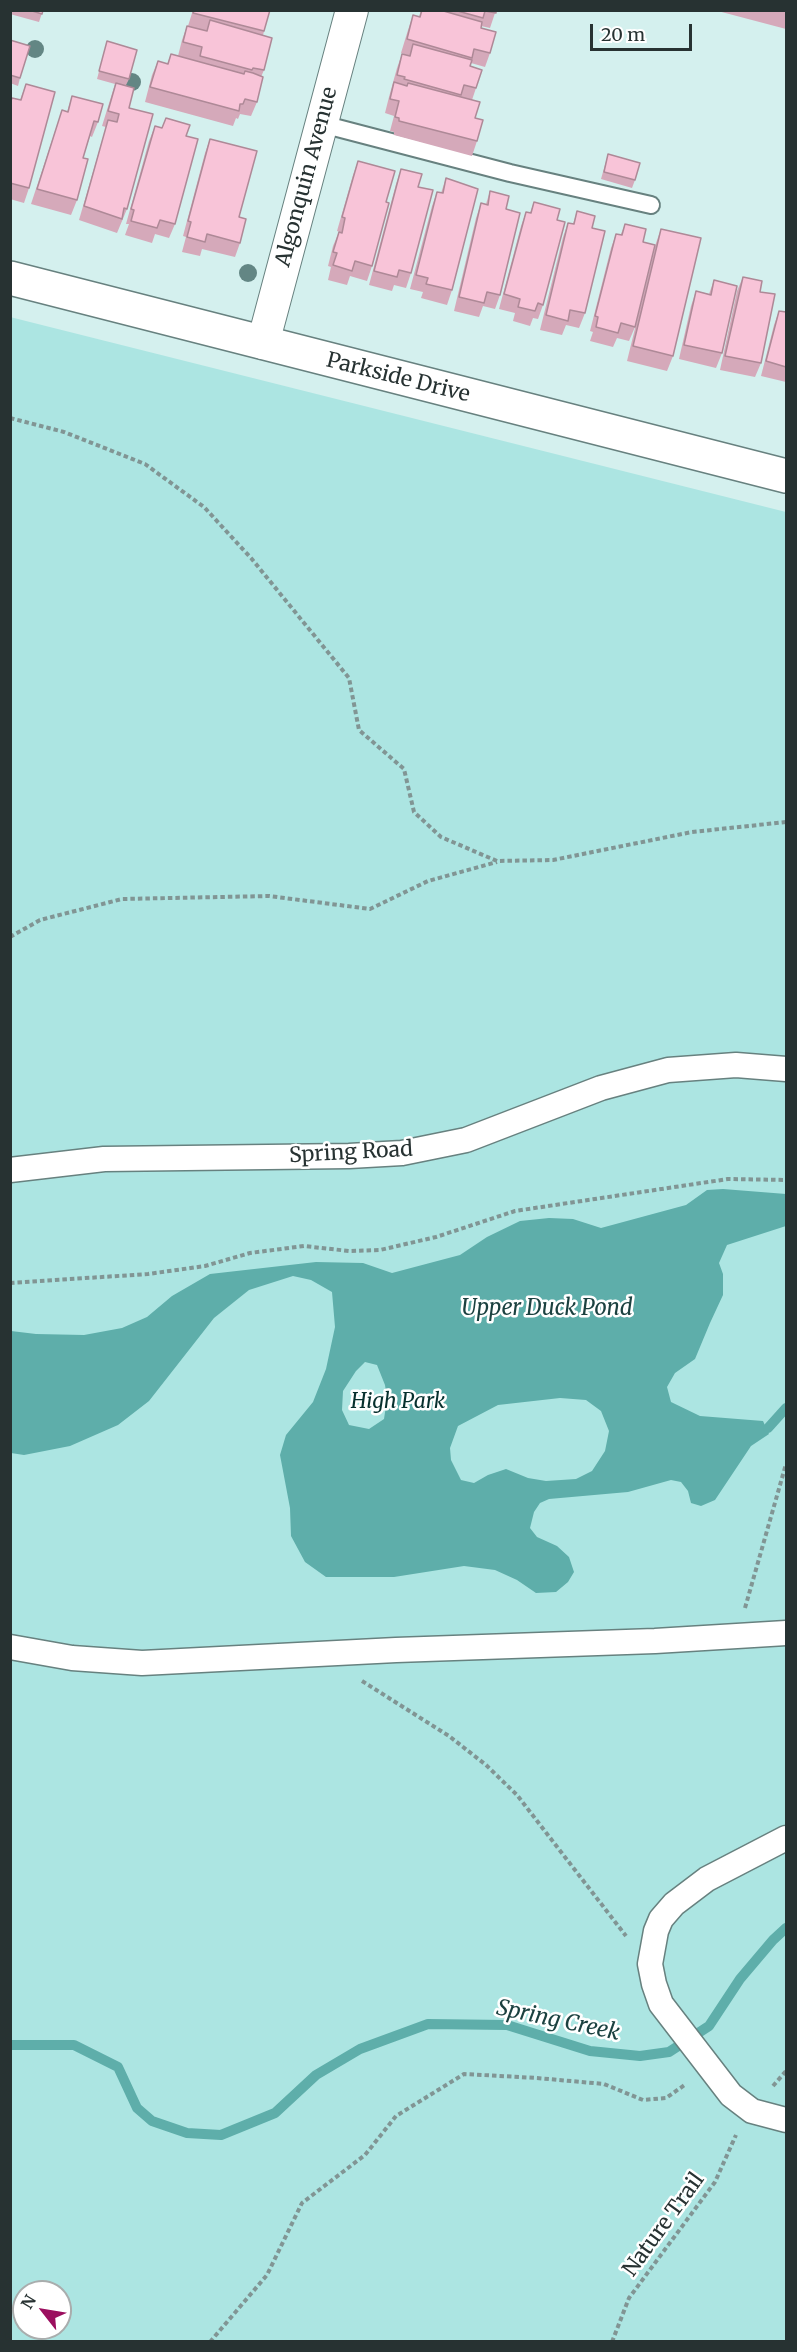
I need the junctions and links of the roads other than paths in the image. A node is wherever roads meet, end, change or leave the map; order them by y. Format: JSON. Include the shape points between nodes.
{"nodes":[{"id":1,"x":352,"y":10,"type":"edge"},
{"id":2,"x":322,"y":124,"type":"junction"},
{"id":3,"x":651,"y":205,"type":"dead end"},
{"id":4,"x":10,"y":278,"type":"edge"},
{"id":5,"x":264,"y":343,"type":"junction"},
{"id":6,"x":786,"y":477,"type":"edge"},
{"id":7,"x":786,"y":1069,"type":"edge"},
{"id":8,"x":10,"y":1170,"type":"edge"},
{"id":9,"x":786,"y":1633,"type":"edge"},
{"id":10,"x":10,"y":1647,"type":"edge"},
{"id":11,"x":786,"y":1838,"type":"edge"},
{"id":12,"x":786,"y":2120,"type":"edge"}],
"edges":[{"from":1,"to":2,"type":"street","name":"Algonquin Avenue"},
{"from":2,"to":3,"type":"lane"},
{"from":2,"to":5,"type":"street","name":"Algonquin Avenue"},
{"from":4,"to":5,"type":"main road","name":"Parkside Drive"},
{"from":5,"to":6,"type":"main road","name":"Parkside Drive"},
{"from":7,"to":8,"type":"street","name":"Spring Road","via":[[735,1065],[668,1070],[601,1088],[466,1140],[402,1153],[104,1159]]},
{"from":9,"to":10,"type":"street","via":[[142,1663],[72,1658]]},
{"from":11,"to":12,"type":"street","via":[[689,1891],[661,1919],[650,1964],[661,2004],[730,2095],[752,2111]]}]}
